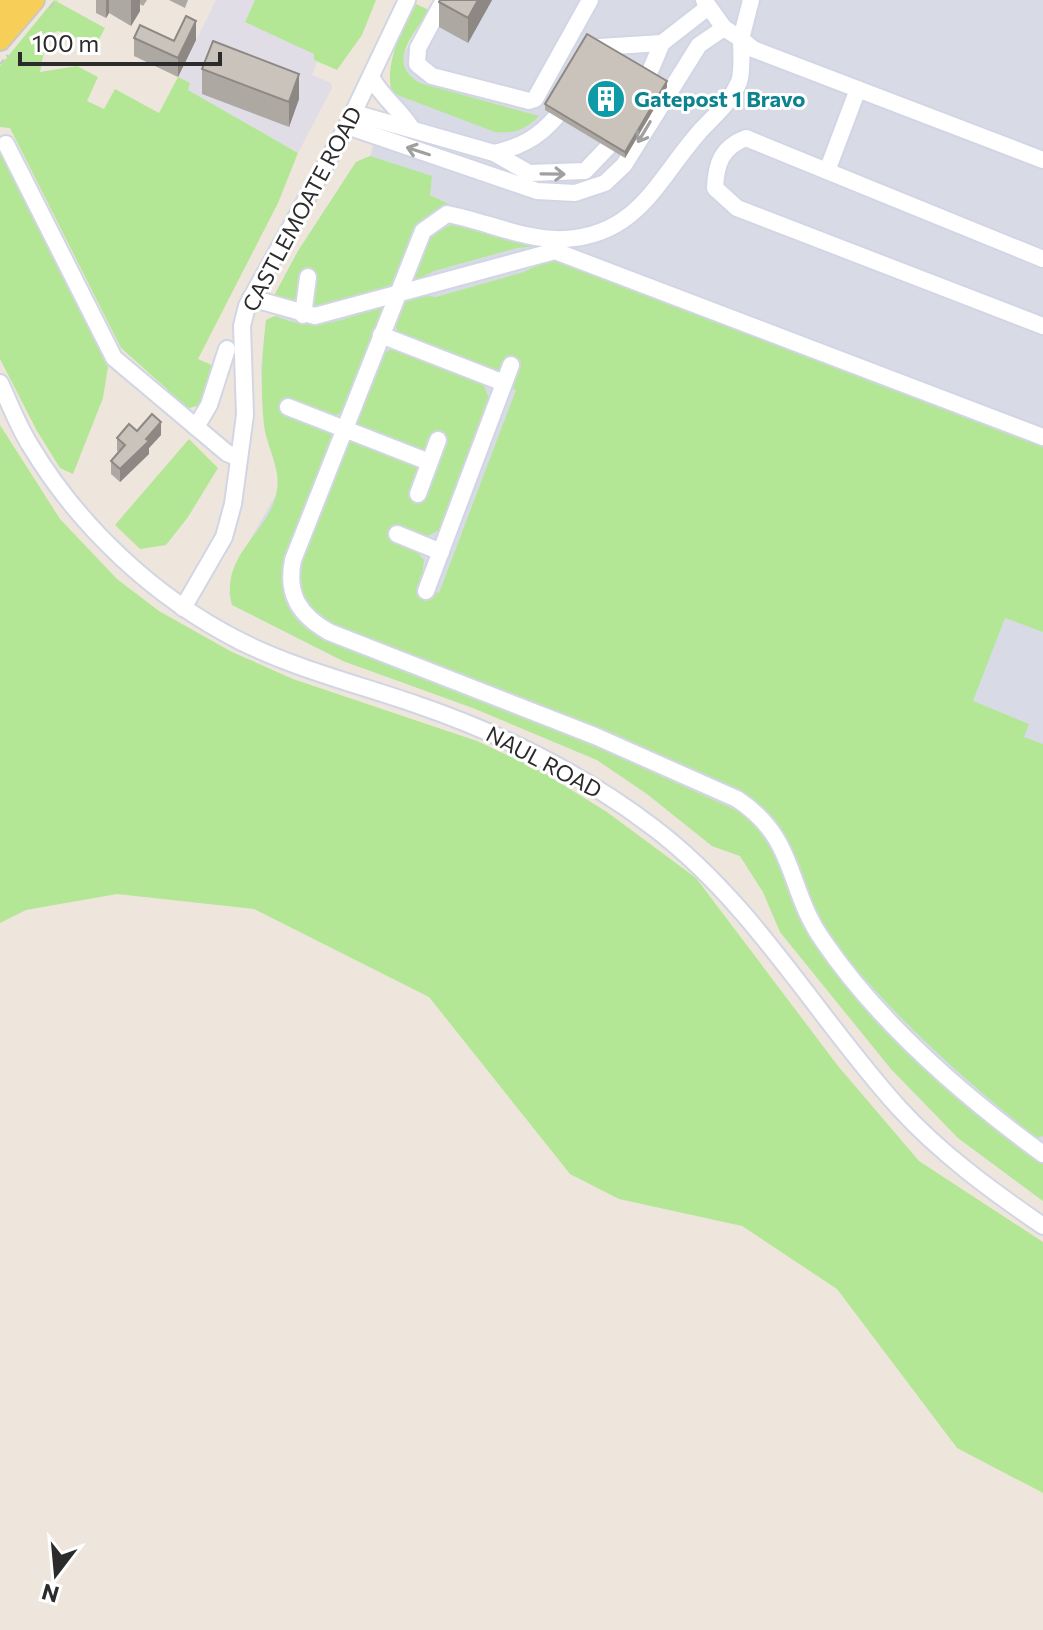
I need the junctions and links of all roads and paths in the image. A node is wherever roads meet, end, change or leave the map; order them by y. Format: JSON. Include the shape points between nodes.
{"nodes":[{"id":1,"x":12,"y":0,"type":"edge"},
{"id":2,"x":34,"y":0,"type":"edge"},
{"id":3,"x":407,"y":0,"type":"edge"},
{"id":4,"x":590,"y":0,"type":"edge"},
{"id":5,"x":751,"y":0,"type":"edge"},
{"id":6,"x":439,"y":2,"type":"edge"},
{"id":7,"x":705,"y":4,"type":"edge"},
{"id":8,"x":0,"y":14,"type":"edge"},
{"id":9,"x":724,"y":28,"type":"junction"},
{"id":10,"x":741,"y":39,"type":"junction"},
{"id":11,"x":0,"y":40,"type":"edge"},
{"id":12,"x":662,"y":43,"type":"junction"},
{"id":13,"x":599,"y":47,"type":"edge"},
{"id":14,"x":648,"y":76,"type":"edge"},
{"id":15,"x":371,"y":77,"type":"junction"},
{"id":16,"x":858,"y":89,"type":"junction"},
{"id":17,"x":556,"y":117,"type":"edge"},
{"id":18,"x":350,"y":120,"type":"junction"},
{"id":19,"x":410,"y":126,"type":"junction"},
{"id":20,"x":6,"y":144,"type":"dead end"},
{"id":21,"x":608,"y":147,"type":"edge"},
{"id":22,"x":494,"y":153,"type":"junction"},
{"id":23,"x":1043,"y":160,"type":"edge"},
{"id":24,"x":827,"y":171,"type":"junction"},
{"id":25,"x":1043,"y":259,"type":"edge"},
{"id":26,"x":308,"y":277,"type":"dead end"},
{"id":27,"x":398,"y":292,"type":"junction"},
{"id":28,"x":251,"y":298,"type":"junction"},
{"id":29,"x":303,"y":315,"type":"junction"},
{"id":30,"x":1043,"y":326,"type":"edge"},
{"id":31,"x":381,"y":335,"type":"junction"},
{"id":32,"x":227,"y":349,"type":"dead end"},
{"id":33,"x":511,"y":365,"type":"dead end"},
{"id":34,"x":0,"y":383,"type":"edge"},
{"id":35,"x":504,"y":383,"type":"junction"},
{"id":36,"x":288,"y":407,"type":"dead end"},
{"id":37,"x":196,"y":427,"type":"junction"},
{"id":38,"x":345,"y":429,"type":"junction"},
{"id":39,"x":1043,"y":437,"type":"edge"},
{"id":40,"x":438,"y":440,"type":"dead end"},
{"id":41,"x":239,"y":458,"type":"junction"},
{"id":42,"x":429,"y":462,"type":"junction"},
{"id":43,"x":418,"y":494,"type":"dead end"},
{"id":44,"x":397,"y":534,"type":"dead end"},
{"id":45,"x":441,"y":552,"type":"junction"},
{"id":46,"x":426,"y":591,"type":"dead end"},
{"id":47,"x":183,"y":608,"type":"junction"},
{"id":48,"x":1043,"y":1154,"type":"edge"},
{"id":49,"x":1043,"y":1226,"type":"edge"}],
"edges":[{"from":1,"to":8,"type":"main road"},
{"from":2,"to":11,"type":"main road"},
{"from":3,"to":15,"type":"street","name":"CASTLEMOATE ROAD"},
{"from":4,"to":6,"type":"street","via":[[535,99],[529,101],[422,70],[418,48]]},
{"from":5,"to":10,"type":"street"},
{"from":7,"to":9,"type":"street"},
{"from":7,"to":12,"type":"street"},
{"from":9,"to":10,"type":"street"},
{"from":9,"to":18,"type":"street","one_way":true,"via":[[699,45],[624,165],[605,183],[575,193],[537,191]]},
{"from":10,"to":16,"type":"street","via":[[753,49]]},
{"from":10,"to":27,"type":"street","via":[[740,79],[725,108],[702,129],[649,200],[621,221],[598,234],[564,239],[447,214],[423,231]]},
{"from":12,"to":13,"type":"street"},
{"from":12,"to":14,"type":"street"},
{"from":15,"to":18,"type":"street","name":"CASTLEMOATE ROAD"},
{"from":15,"to":19,"type":"street"},
{"from":16,"to":23,"type":"street"},
{"from":16,"to":24,"type":"street"},
{"from":17,"to":22,"type":"street","via":[[530,140]]},
{"from":18,"to":19,"type":"street"},
{"from":18,"to":28,"type":"street","name":"CASTLEMOATE ROAD"},
{"from":19,"to":22,"type":"street"},
{"from":20,"to":37,"type":"street","via":[[114,358]]},
{"from":22,"to":21,"type":"street","one_way":true,"via":[[529,173],[564,175],[585,171]]},
{"from":24,"to":25,"type":"street"},
{"from":24,"to":30,"type":"street","via":[[746,138],[731,144],[716,165],[715,188],[737,208]]},
{"from":26,"to":29,"type":"street"},
{"from":27,"to":29,"type":"street"},
{"from":27,"to":31,"type":"street"},
{"from":27,"to":39,"type":"street","via":[[546,251],[566,253]]},
{"from":28,"to":29,"type":"street"},
{"from":28,"to":41,"type":"street","name":"CASTLEMOATE ROAD","via":[[242,326],[246,377]]},
{"from":31,"to":35,"type":"street"},
{"from":31,"to":38,"type":"street"},
{"from":32,"to":37,"type":"street"},
{"from":33,"to":35,"type":"street"},
{"from":34,"to":47,"type":"street","name":"NAUL ROAD","via":[[29,445],[83,516],[132,568]]},
{"from":35,"to":45,"type":"street"},
{"from":36,"to":38,"type":"street"},
{"from":37,"to":41,"type":"street"},
{"from":38,"to":42,"type":"street"},
{"from":38,"to":48,"type":"street","via":[[293,560],[289,577],[299,611],[329,632],[595,736],[757,812],[783,847],[810,919],[842,966],[937,1068]]},
{"from":40,"to":42,"type":"street"},
{"from":41,"to":47,"type":"street","name":"CASTLEMOATE ROAD","via":[[224,537]]},
{"from":42,"to":43,"type":"street"},
{"from":44,"to":45,"type":"street"},
{"from":45,"to":46,"type":"street"},
{"from":47,"to":49,"type":"street","name":"NAUL ROAD","via":[[282,659],[490,732],[553,763],[654,828],[727,894],[899,1108],[967,1170]]}]}
